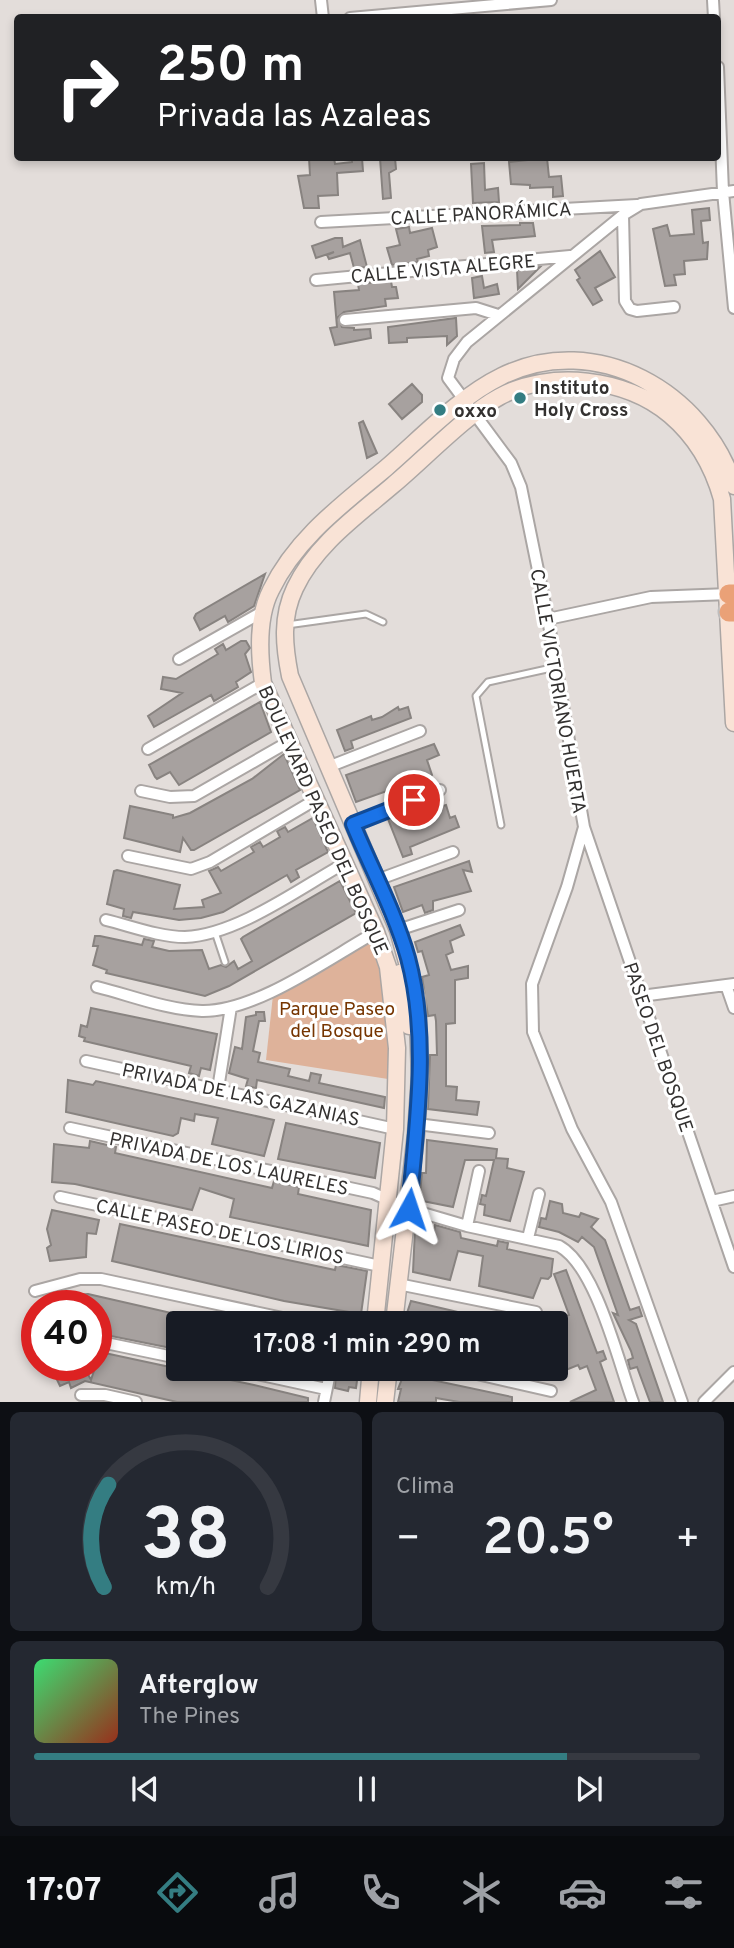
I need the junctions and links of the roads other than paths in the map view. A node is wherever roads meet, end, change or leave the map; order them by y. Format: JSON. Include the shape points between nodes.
{"nodes":[{"id":1,"x":551,"y":0,"type":"edge"},
{"id":2,"x":395,"y":14,"type":"edge"},
{"id":3,"x":721,"y":118,"type":"edge"},
{"id":4,"x":729,"y":192,"type":"edge"},
{"id":5,"x":641,"y":204,"type":"junction"},
{"id":6,"x":623,"y":215,"type":"junction"},
{"id":7,"x":321,"y":222,"type":"dead end"},
{"id":8,"x":570,"y":256,"type":"junction"},
{"id":9,"x":316,"y":280,"type":"dead end"},
{"id":10,"x":674,"y":307,"type":"dead end"},
{"id":11,"x":734,"y":308,"type":"edge"},
{"id":12,"x":498,"y":314,"type":"junction"},
{"id":13,"x":345,"y":320,"type":"dead end"},
{"id":14,"x":464,"y":402,"type":"junction"},
{"id":15,"x":475,"y":415,"type":"junction"},
{"id":16,"x":734,"y":486,"type":"edge"},
{"id":17,"x":732,"y":603,"type":"edge"},
{"id":18,"x":262,"y":612,"type":"junction"},
{"id":19,"x":548,"y":619,"type":"junction"},
{"id":20,"x":383,"y":622,"type":"dead end"},
{"id":21,"x":284,"y":626,"type":"junction"},
{"id":22,"x":179,"y":659,"type":"dead end"},
{"id":23,"x":556,"y":667,"type":"junction"},
{"id":24,"x":263,"y":683,"type":"junction"},
{"id":25,"x":734,"y":723,"type":"edge"},
{"id":26,"x":420,"y":732,"type":"dead end"},
{"id":27,"x":290,"y":741,"type":"junction"},
{"id":28,"x":148,"y":749,"type":"dead end"},
{"id":29,"x":328,"y":767,"type":"junction"},
{"id":30,"x":141,"y":790,"type":"dead end"},
{"id":31,"x":440,"y":790,"type":"dead end"},
{"id":32,"x":315,"y":800,"type":"junction"},
{"id":33,"x":353,"y":824,"type":"junction"},
{"id":34,"x":501,"y":825,"type":"dead end"},
{"id":35,"x":584,"y":827,"type":"junction"},
{"id":36,"x":453,"y":852,"type":"dead end"},
{"id":37,"x":128,"y":856,"type":"dead end"},
{"id":38,"x":345,"y":863,"type":"junction"},
{"id":39,"x":377,"y":880,"type":"junction"},
{"id":40,"x":459,"y":910,"type":"dead end"},
{"id":41,"x":106,"y":920,"type":"dead end"},
{"id":42,"x":398,"y":930,"type":"junction"},
{"id":43,"x":215,"y":932,"type":"junction"},
{"id":44,"x":379,"y":938,"type":"junction"},
{"id":45,"x":225,"y":962,"type":"dead end"},
{"id":46,"x":730,"y":985,"type":"edge"},
{"id":47,"x":97,"y":987,"type":"dead end"},
{"id":48,"x":641,"y":996,"type":"junction"},
{"id":49,"x":231,"y":1007,"type":"junction"},
{"id":50,"x":734,"y":1008,"type":"edge"},
{"id":51,"x":420,"y":1058,"type":"junction"},
{"id":52,"x":86,"y":1061,"type":"dead end"},
{"id":53,"x":218,"y":1089,"type":"junction"},
{"id":54,"x":417,"y":1124,"type":"junction"},
{"id":55,"x":70,"y":1128,"type":"dead end"},
{"id":56,"x":395,"y":1129,"type":"junction"},
{"id":57,"x":489,"y":1133,"type":"dead end"},
{"id":58,"x":478,"y":1171,"type":"dead end"},
{"id":59,"x":539,"y":1194,"type":"dead end"},
{"id":60,"x":60,"y":1196,"type":"dead end"},
{"id":61,"x":734,"y":1196,"type":"edge"},
{"id":62,"x":388,"y":1198,"type":"junction"},
{"id":63,"x":712,"y":1201,"type":"junction"},
{"id":64,"x":409,"y":1209,"type":"junction"},
{"id":65,"x":467,"y":1226,"type":"junction"},
{"id":66,"x":528,"y":1238,"type":"junction"},
{"id":67,"x":380,"y":1266,"type":"junction"},
{"id":68,"x":734,"y":1267,"type":"edge"},
{"id":69,"x":398,"y":1284,"type":"junction"},
{"id":70,"x":39,"y":1290,"type":"edge"},
{"id":71,"x":250,"y":1311,"type":"edge"},
{"id":72,"x":375,"y":1311,"type":"edge"},
{"id":73,"x":395,"y":1311,"type":"edge"},
{"id":74,"x":531,"y":1311,"type":"edge"},
{"id":75,"x":112,"y":1344,"type":"edge"},
{"id":76,"x":166,"y":1356,"type":"edge"},
{"id":77,"x":734,"y":1372,"type":"edge"},
{"id":78,"x":289,"y":1381,"type":"edge"},
{"id":79,"x":328,"y":1381,"type":"edge"},
{"id":80,"x":370,"y":1381,"type":"edge"},
{"id":81,"x":387,"y":1381,"type":"edge"},
{"id":82,"x":508,"y":1381,"type":"edge"},
{"id":83,"x":326,"y":1389,"type":"junction"},
{"id":84,"x":551,"y":1391,"type":"dead end"},
{"id":85,"x":81,"y":1395,"type":"dead end"},
{"id":86,"x":136,"y":1402,"type":"edge"},
{"id":87,"x":324,"y":1402,"type":"edge"},
{"id":88,"x":368,"y":1402,"type":"edge"},
{"id":89,"x":385,"y":1402,"type":"edge"},
{"id":90,"x":633,"y":1402,"type":"edge"},
{"id":91,"x":682,"y":1402,"type":"edge"},
{"id":92,"x":704,"y":1402,"type":"edge"}],
"edges":[{"from":1,"to":2,"type":"street"},
{"from":3,"to":4,"type":"street"},
{"from":4,"to":5,"type":"street","name":"CALLE PANORÁMICA"},
{"from":4,"to":11,"type":"street"},
{"from":5,"to":6,"type":"street","name":"CALLE VICTORIANO HUERTA"},
{"from":5,"to":7,"type":"street","name":"CALLE PANORÁMICA"},
{"from":6,"to":8,"type":"street","name":"CALLE VICTORIANO HUERTA"},
{"from":6,"to":10,"type":"street","via":[[625,300],[637,311]]},
{"from":8,"to":9,"type":"street","name":"CALLE VISTA ALEGRE"},
{"from":8,"to":12,"type":"street","name":"CALLE VICTORIANO HUERTA"},
{"from":12,"to":13,"type":"street","via":[[477,308]]},
{"from":12,"to":14,"type":"street","name":"CALLE VICTORIANO HUERTA","via":[[467,342],[449,369],[448,378]]},
{"from":14,"to":15,"type":"street","name":"CALLE VICTORIANO HUERTA"},
{"from":14,"to":16,"type":"street","name":"BOULEVARD PASEO DEL BOSQUE","via":[[502,376],[530,366],[575,360],[611,366],[648,380],[682,405],[710,438]]},
{"from":14,"to":18,"type":"street","name":"BOULEVARD PASEO DEL BOSQUE","via":[[317,526],[289,559]]},
{"from":15,"to":17,"type":"street","name":"BOULEVARD PASEO DEL BOSQUE","via":[[499,397],[525,387],[577,381],[619,389],[669,414],[698,446],[717,480],[723,499]]},
{"from":15,"to":19,"type":"street","name":"CALLE VICTORIANO HUERTA","via":[[511,463],[521,487]]},
{"from":15,"to":21,"type":"street","name":"BOULEVARD PASEO DEL BOSQUE","via":[[330,539],[294,589]]},
{"from":17,"to":19,"type":"street","via":[[651,597]]},
{"from":17,"to":25,"type":"street","name":"BOULEVARD PASEO DEL BOSQUE"},
{"from":18,"to":22,"type":"street"},
{"from":18,"to":24,"type":"street","name":"BOULEVARD PASEO DEL BOSQUE"},
{"from":19,"to":23,"type":"street","name":"CALLE VICTORIANO HUERTA"},
{"from":20,"to":21,"type":"lane","via":[[366,614]]},
{"from":21,"to":29,"type":"street","name":"BOULEVARD PASEO DEL BOSQUE","via":[[290,676]]},
{"from":23,"to":34,"type":"lane","via":[[488,682],[476,696]]},
{"from":23,"to":35,"type":"street","name":"CALLE VICTORIANO HUERTA"},
{"from":24,"to":27,"type":"street","name":"BOULEVARD PASEO DEL BOSQUE"},
{"from":24,"to":28,"type":"street"},
{"from":26,"to":29,"type":"street"},
{"from":27,"to":30,"type":"street","via":[[194,796],[170,797]]},
{"from":27,"to":32,"type":"street","name":"BOULEVARD PASEO DEL BOSQUE"},
{"from":29,"to":33,"type":"street","name":"BOULEVARD PASEO DEL BOSQUE"},
{"from":31,"to":33,"type":"street"},
{"from":32,"to":37,"type":"street","via":[[191,869]]},
{"from":32,"to":38,"type":"street","name":"BOULEVARD PASEO DEL BOSQUE"},
{"from":33,"to":39,"type":"street","name":"BOULEVARD PASEO DEL BOSQUE"},
{"from":35,"to":48,"type":"street","name":"PASEO DEL BOSQUE"},
{"from":35,"to":91,"type":"street","name":"CALLE VICTORIANO HUERTA","via":[[568,887],[532,984],[533,1032],[572,1129],[611,1202]]},
{"from":36,"to":39,"type":"street"},
{"from":38,"to":43,"type":"street"},
{"from":38,"to":44,"type":"street","name":"BOULEVARD PASEO DEL BOSQUE"},
{"from":39,"to":42,"type":"street","name":"BOULEVARD PASEO DEL BOSQUE"},
{"from":40,"to":42,"type":"street"},
{"from":41,"to":43,"type":"street","via":[[171,936]]},
{"from":42,"to":51,"type":"street","name":"BOULEVARD PASEO DEL BOSQUE","via":[[416,998]]},
{"from":43,"to":45,"type":"lane"},
{"from":44,"to":49,"type":"street"},
{"from":44,"to":51,"type":"street","via":[[389,946],[401,976],[411,1044]]},
{"from":44,"to":56,"type":"street","name":"BOULEVARD PASEO DEL BOSQUE","via":[[394,1005]]},
{"from":46,"to":48,"type":"street"},
{"from":46,"to":50,"type":"street"},
{"from":47,"to":49,"type":"street","via":[[184,1009]]},
{"from":48,"to":63,"type":"street","name":"PASEO DEL BOSQUE"},
{"from":49,"to":53,"type":"street"},
{"from":51,"to":54,"type":"street","name":"BOULEVARD PASEO DEL BOSQUE"},
{"from":52,"to":53,"type":"street","name":"PRIVADA DE LAS GAZANIAS"},
{"from":53,"to":56,"type":"street","name":"PRIVADA DE LAS GAZANIAS"},
{"from":54,"to":57,"type":"street"},
{"from":54,"to":64,"type":"street","name":"BOULEVARD PASEO DEL BOSQUE"},
{"from":55,"to":62,"type":"street","name":"PRIVADA DE LOS LAURELES"},
{"from":56,"to":62,"type":"street","name":"BOULEVARD PASEO DEL BOSQUE"},
{"from":58,"to":65,"type":"street"},
{"from":59,"to":66,"type":"street"},
{"from":60,"to":67,"type":"street","name":"CALLE PASEO DE LOS LIRIOS"},
{"from":61,"to":63,"type":"street"},
{"from":62,"to":64,"type":"street","name":"PRIVADA DE LOS LAURELES"},
{"from":62,"to":67,"type":"street","name":"BOULEVARD PASEO DEL BOSQUE"},
{"from":63,"to":68,"type":"street","name":"PASEO DEL BOSQUE"},
{"from":64,"to":65,"type":"street","name":"PRIVADA DE LOS LAURELES"},
{"from":64,"to":69,"type":"street","name":"BOULEVARD PASEO DEL BOSQUE"},
{"from":65,"to":66,"type":"street","name":"PRIVADA DE LOS LAURELES"},
{"from":66,"to":90,"type":"street","name":"PRIVADA DE LOS LAURELES","via":[[559,1246],[583,1266]]},
{"from":67,"to":72,"type":"street","name":"BOULEVARD PASEO DEL BOSQUE"},
{"from":69,"to":73,"type":"street","name":"BOULEVARD PASEO DEL BOSQUE"},
{"from":69,"to":74,"type":"street"},
{"from":70,"to":71,"type":"street","via":[[80,1279],[101,1279]]},
{"from":75,"to":76,"type":"street"},
{"from":77,"to":92,"type":"street"},
{"from":78,"to":83,"type":"street"},
{"from":79,"to":83,"type":"street"},
{"from":80,"to":88,"type":"street"},
{"from":81,"to":89,"type":"street"},
{"from":82,"to":84,"type":"street"},
{"from":83,"to":87,"type":"street"},
{"from":85,"to":86,"type":"street"}]}
